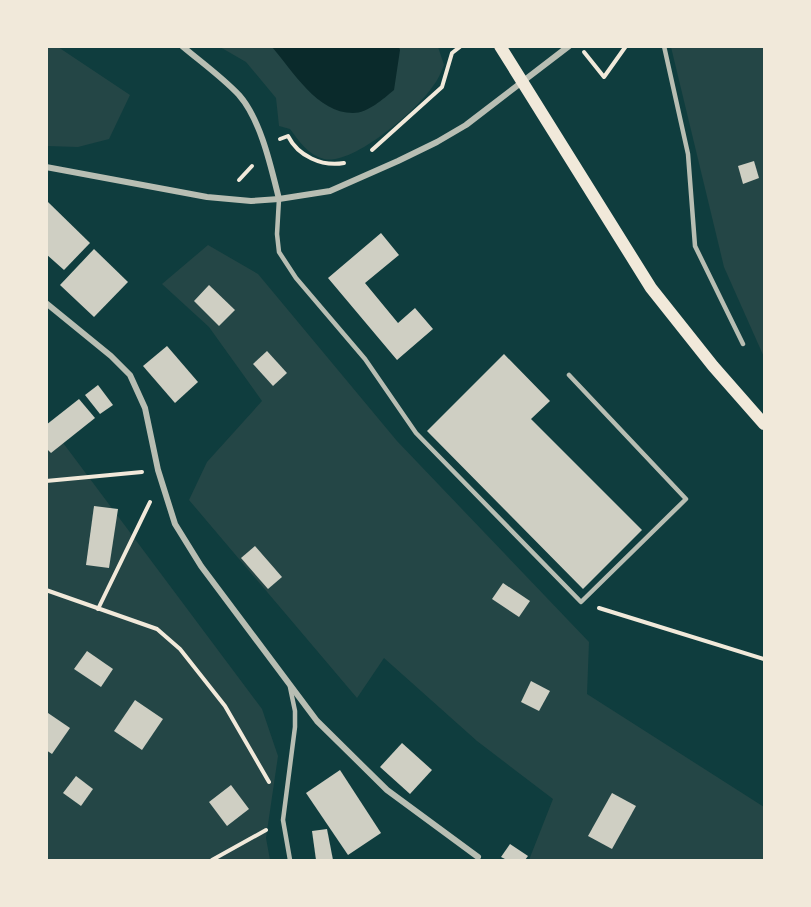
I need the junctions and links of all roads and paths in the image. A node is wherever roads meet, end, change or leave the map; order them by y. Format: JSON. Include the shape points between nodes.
{"nodes":[{"id":1,"x":182,"y":46,"type":"edge"},
{"id":2,"x":448,"y":46,"type":"edge"},
{"id":3,"x":461,"y":46,"type":"edge"},
{"id":4,"x":500,"y":46,"type":"edge"},
{"id":5,"x":569,"y":46,"type":"edge"},
{"id":6,"x":580,"y":46,"type":"edge"},
{"id":7,"x":626,"y":46,"type":"edge"},
{"id":8,"x":664,"y":46,"type":"edge"},
{"id":9,"x":452,"y":53,"type":"junction"},
{"id":10,"x":522,"y":82,"type":"junction"},
{"id":11,"x":264,"y":147,"type":"junction"},
{"id":12,"x":365,"y":155,"type":"dead end"},
{"id":13,"x":346,"y":163,"type":"dead end"},
{"id":14,"x":46,"y":167,"type":"edge"},
{"id":15,"x":230,"y":179,"type":"dead end"},
{"id":16,"x":279,"y":199,"type":"junction"},
{"id":17,"x":46,"y":303,"type":"edge"},
{"id":18,"x":743,"y":344,"type":"dead end"},
{"id":19,"x":569,"y":375,"type":"dead end"},
{"id":20,"x":765,"y":424,"type":"edge"},
{"id":21,"x":158,"y":470,"type":"junction"},
{"id":22,"x":160,"y":479,"type":"junction"},
{"id":23,"x":46,"y":481,"type":"edge"},
{"id":24,"x":46,"y":590,"type":"edge"},
{"id":25,"x":581,"y":602,"type":"junction"},
{"id":26,"x":98,"y":609,"type":"junction"},
{"id":27,"x":765,"y":659,"type":"edge"},
{"id":28,"x":290,"y":687,"type":"junction"},
{"id":29,"x":284,"y":808,"type":"junction"},
{"id":30,"x":283,"y":820,"type":"junction"},
{"id":31,"x":478,"y":857,"type":"dead end"},
{"id":32,"x":212,"y":861,"type":"edge"},
{"id":33,"x":290,"y":861,"type":"edge"}],
"edges":[{"from":1,"to":11,"type":"street","via":[[240,97],[254,118]]},
{"from":2,"to":9,"type":"path"},
{"from":3,"to":9,"type":"path"},
{"from":4,"to":10,"type":"main road"},
{"from":5,"to":10,"type":"street"},
{"from":6,"to":7,"type":"path","via":[[604,76]]},
{"from":8,"to":18,"type":"lane","via":[[688,154],[694,246]]},
{"from":9,"to":12,"type":"path","via":[[442,87]]},
{"from":10,"to":16,"type":"street","via":[[466,125],[398,161],[330,191]]},
{"from":10,"to":20,"type":"main road","via":[[651,288],[712,366]]},
{"from":11,"to":13,"type":"path","via":[[288,135],[293,146],[312,160]]},
{"from":11,"to":15,"type":"path","via":[[250,154],[252,166],[241,180]]},
{"from":11,"to":16,"type":"street"},
{"from":14,"to":16,"type":"street","via":[[207,197]]},
{"from":16,"to":25,"type":"lane","via":[[279,252],[296,278],[365,359],[416,433]]},
{"from":17,"to":21,"type":"street","via":[[130,375],[146,408]]},
{"from":19,"to":25,"type":"lane","via":[[686,499]]},
{"from":21,"to":22,"type":"street"},
{"from":21,"to":23,"type":"path"},
{"from":22,"to":26,"type":"path"},
{"from":22,"to":28,"type":"street","via":[[175,524],[201,566]]},
{"from":24,"to":26,"type":"path"},
{"from":25,"to":27,"type":"path"},
{"from":26,"to":29,"type":"path","via":[[157,629],[180,649],[225,706]]},
{"from":28,"to":29,"type":"lane","via":[[295,727]]},
{"from":28,"to":31,"type":"street","via":[[316,722],[387,790]]},
{"from":29,"to":30,"type":"lane"},
{"from":30,"to":32,"type":"path"},
{"from":30,"to":33,"type":"lane"}]}
